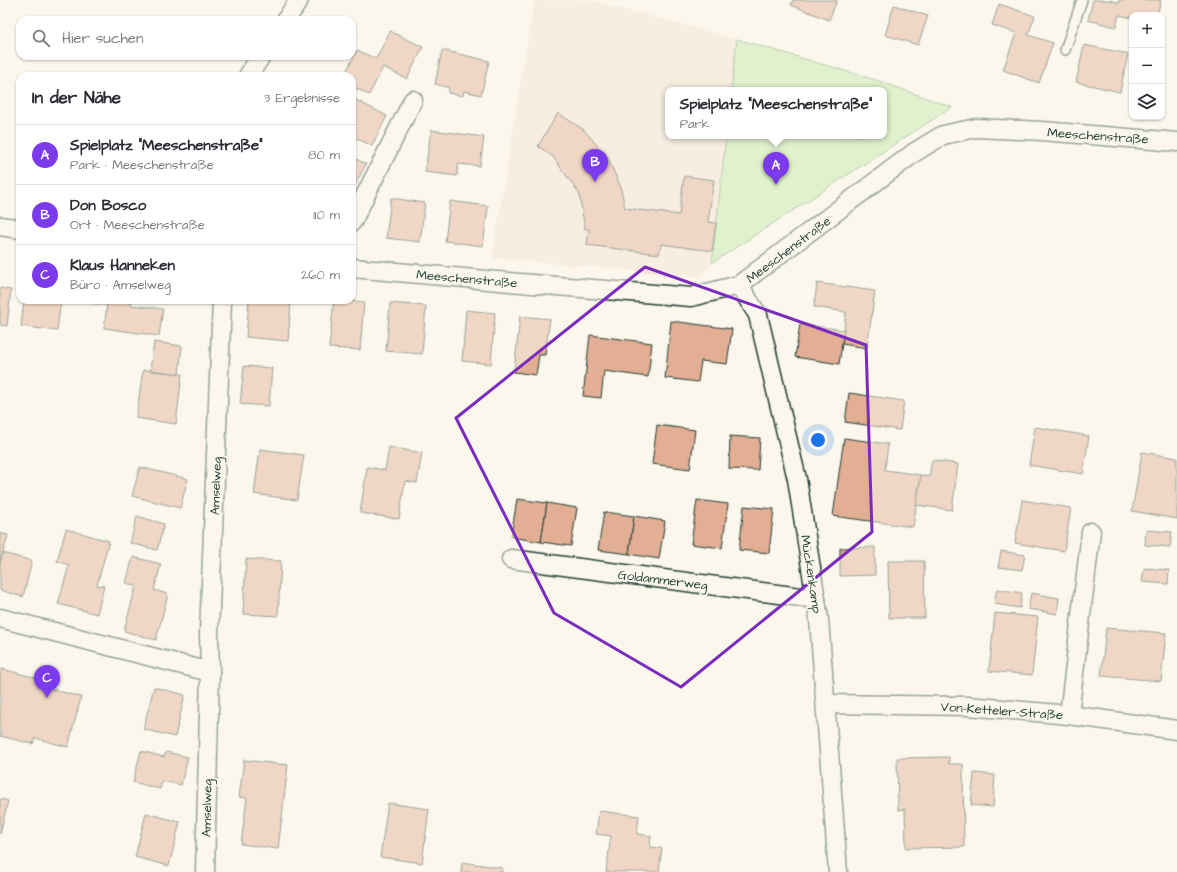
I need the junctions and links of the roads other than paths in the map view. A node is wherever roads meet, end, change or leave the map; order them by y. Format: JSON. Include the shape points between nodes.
{"nodes":[{"id":1,"x":299,"y":0,"type":"edge"},
{"id":2,"x":1082,"y":0,"type":"edge"},
{"id":3,"x":289,"y":16,"type":"edge"},
{"id":4,"x":1065,"y":50,"type":"dead end"},
{"id":5,"x":258,"y":60,"type":"edge"},
{"id":6,"x":251,"y":72,"type":"edge"},
{"id":7,"x":413,"y":100,"type":"dead end"},
{"id":8,"x":1177,"y":142,"type":"edge"},
{"id":9,"x":356,"y":214,"type":"edge"},
{"id":10,"x":0,"y":226,"type":"edge"},
{"id":11,"x":16,"y":228,"type":"edge"},
{"id":12,"x":356,"y":268,"type":"edge"},
{"id":13,"x":739,"y":285,"type":"junction"},
{"id":14,"x":222,"y":304,"type":"edge"},
{"id":15,"x":1091,"y":532,"type":"dead end"},
{"id":16,"x":511,"y":559,"type":"dead end"},
{"id":17,"x":816,"y":599,"type":"junction"},
{"id":18,"x":0,"y":618,"type":"edge"},
{"id":19,"x":210,"y":672,"type":"junction"},
{"id":20,"x":826,"y":704,"type":"junction"},
{"id":21,"x":1069,"y":715,"type":"junction"},
{"id":22,"x":1177,"y":730,"type":"edge"},
{"id":23,"x":205,"y":872,"type":"edge"},
{"id":24,"x":838,"y":872,"type":"edge"}],
"edges":[{"from":1,"to":3,"type":"street"},
{"from":2,"to":4,"type":"lane"},
{"from":5,"to":6,"type":"street"},
{"from":7,"to":9,"type":"street"},
{"from":8,"to":13,"type":"street","name":"Meeschenstraße","via":[[976,128],[942,135],[915,152]]},
{"from":10,"to":11,"type":"street"},
{"from":12,"to":13,"type":"street","name":"Meeschenstraße","via":[[691,297]]},
{"from":13,"to":17,"type":"street","name":"Mückenkamp","via":[[758,315],[797,479]]},
{"from":14,"to":19,"type":"street","name":"Amselweg","via":[[209,634]]},
{"from":15,"to":21,"type":"street"},
{"from":16,"to":17,"type":"street","name":"Goldammerweg"},
{"from":17,"to":20,"type":"street","name":"Mückenkamp"},
{"from":18,"to":19,"type":"street"},
{"from":19,"to":23,"type":"street","name":"Amselweg"},
{"from":20,"to":21,"type":"street","name":"Von-Ketteler-Straße","via":[[968,706]]},
{"from":20,"to":24,"type":"street","name":"Mückenkamp"},
{"from":21,"to":22,"type":"street","name":"Von-Ketteler-Straße"}]}
